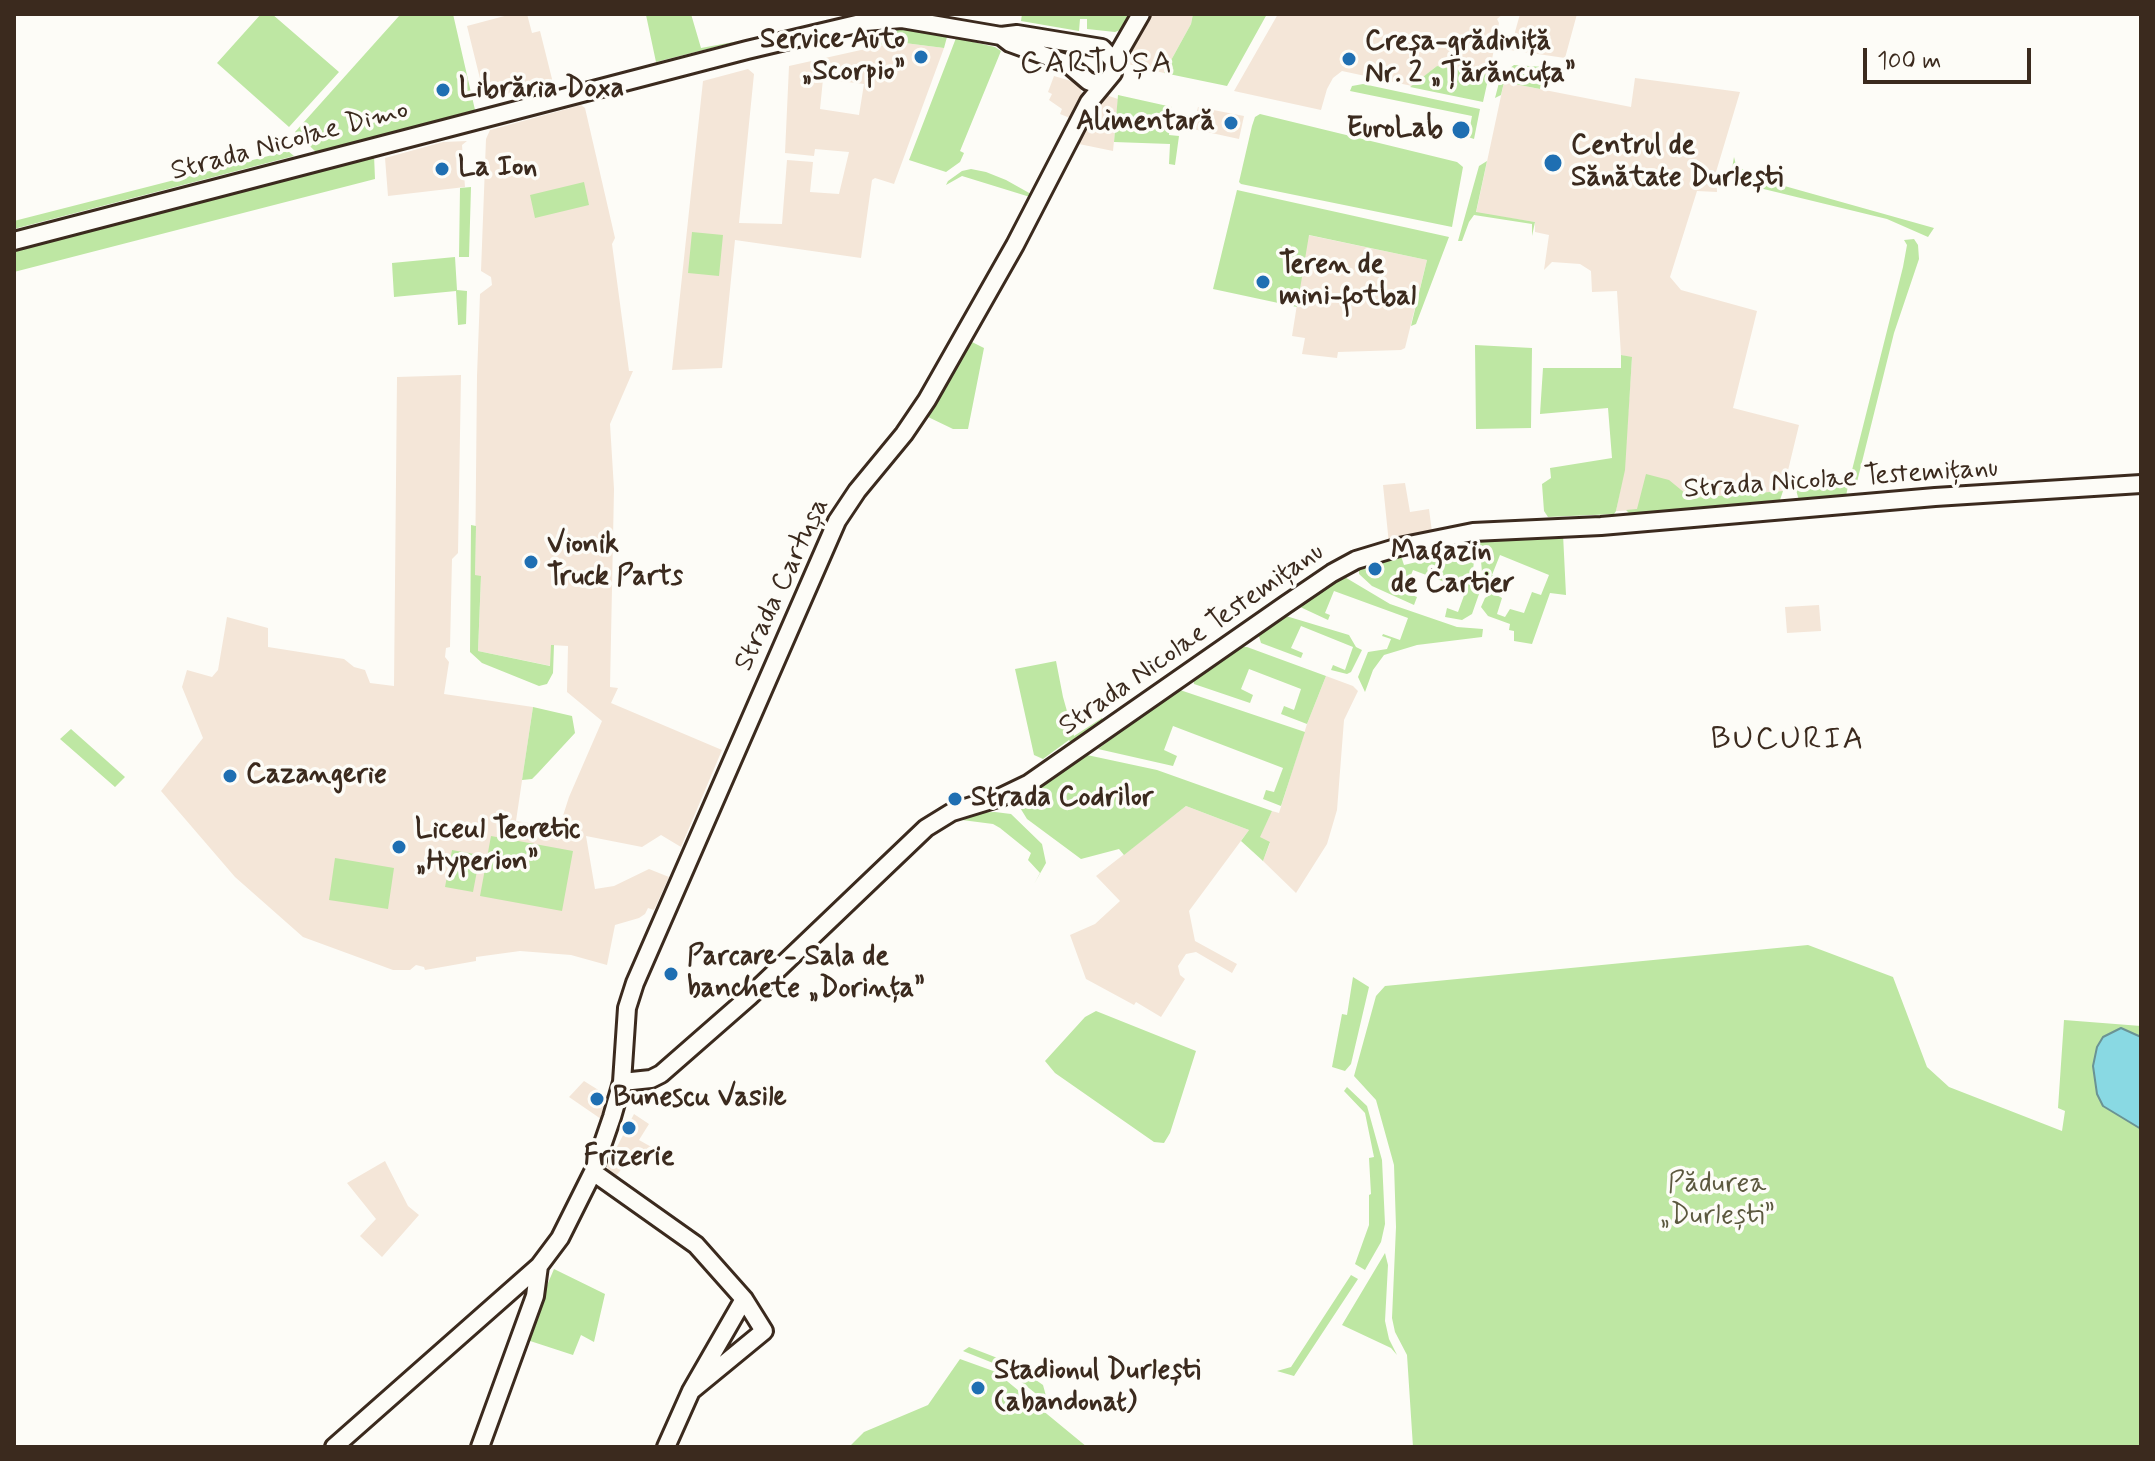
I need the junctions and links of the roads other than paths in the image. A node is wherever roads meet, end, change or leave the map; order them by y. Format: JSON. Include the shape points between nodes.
{"nodes":[{"id":1,"x":1141,"y":14,"type":"edge"},
{"id":2,"x":1128,"y":35,"type":"junction"},
{"id":3,"x":1001,"y":36,"type":"junction"},
{"id":4,"x":1094,"y":48,"type":"junction"},
{"id":5,"x":1114,"y":61,"type":"junction"},
{"id":6,"x":1084,"y":76,"type":"junction"},
{"id":7,"x":1105,"y":82,"type":"junction"},
{"id":8,"x":1089,"y":102,"type":"junction"},
{"id":9,"x":14,"y":241,"type":"edge"},
{"id":10,"x":2141,"y":484,"type":"edge"},
{"id":11,"x":622,"y":1082,"type":"junction"},
{"id":12,"x":593,"y":1172,"type":"junction"},
{"id":13,"x":539,"y":1266,"type":"junction"},
{"id":14,"x":744,"y":1299,"type":"junction"},
{"id":15,"x":691,"y":1391,"type":"junction"},
{"id":16,"x":334,"y":1447,"type":"edge"},
{"id":17,"x":480,"y":1447,"type":"edge"},
{"id":18,"x":666,"y":1447,"type":"edge"}],
"edges":[{"from":1,"to":2,"type":"street"},
{"from":2,"to":4,"type":"street"},
{"from":2,"to":5,"type":"street"},
{"from":3,"to":4,"type":"street","name":"Strada Nicolae Dimo","via":[[1017,34]]},
{"from":3,"to":6,"type":"street","name":"Strada Nicolae Dimo"},
{"from":3,"to":9,"type":"street","name":"Strada Nicolae Dimo","via":[[916,21],[865,22]]},
{"from":4,"to":5,"type":"street","via":[[1107,51]]},
{"from":4,"to":6,"type":"street","via":[[1082,56]]},
{"from":5,"to":7,"type":"street"},
{"from":6,"to":7,"type":"street","via":[[1093,83]]},
{"from":6,"to":8,"type":"street"},
{"from":7,"to":8,"type":"street","name":"Strada Cartușa"},
{"from":8,"to":11,"type":"street","name":"Strada Cartușa","via":[[927,400],[837,521],[633,986]]},
{"from":10,"to":11,"type":"street","name":"Strada Nicolae Testemițanu","via":[[1473,532],[1356,560],[1028,784],[952,812],[926,828],[665,1070],[651,1079]]},
{"from":11,"to":12,"type":"street","name":"Strada Cartușa"},
{"from":12,"to":13,"type":"street","name":"Strada Cartușa","via":[[560,1238]]},
{"from":12,"to":14,"type":"street","via":[[696,1245]]},
{"from":13,"to":16,"type":"street"},
{"from":13,"to":17,"type":"street","via":[[535,1296]]},
{"from":14,"to":15,"type":"street"},
{"from":14,"to":15,"type":"street","via":[[764,1331]]},
{"from":15,"to":18,"type":"street"}]}
